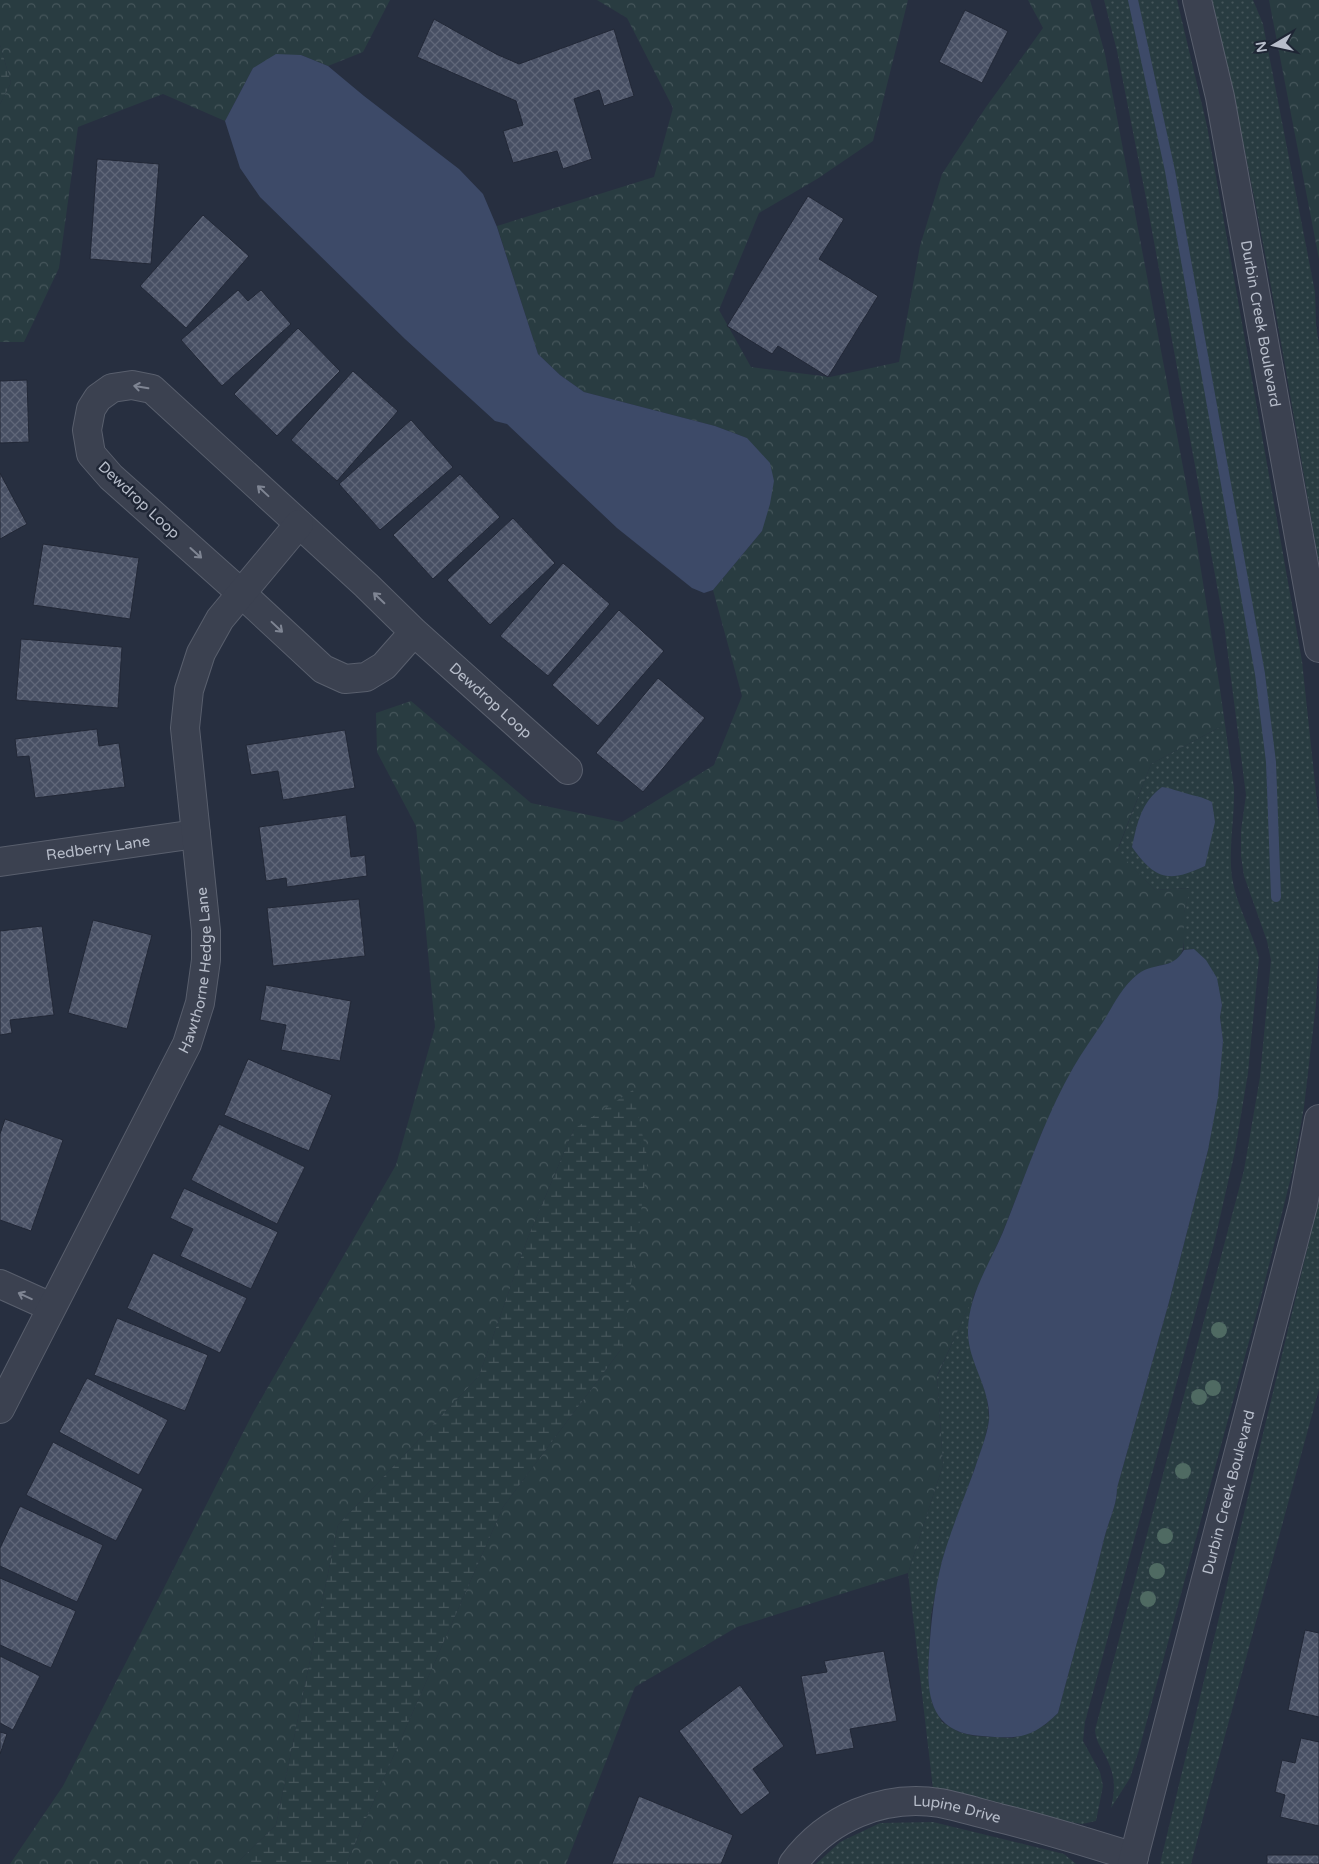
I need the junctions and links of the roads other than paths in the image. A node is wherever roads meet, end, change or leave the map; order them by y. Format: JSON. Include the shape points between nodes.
{"nodes":[{"id":1,"x":1196,"y":0,"type":"edge"},
{"id":2,"x":299,"y":524,"type":"junction"},
{"id":3,"x":242,"y":593,"type":"junction"},
{"id":4,"x":414,"y":632,"type":"junction"},
{"id":5,"x":1319,"y":648,"type":"edge"},
{"id":6,"x":568,"y":770,"type":"dead end"},
{"id":7,"x":196,"y":834,"type":"junction"},
{"id":8,"x":0,"y":862,"type":"edge"},
{"id":9,"x":1319,"y":1119,"type":"edge"},
{"id":10,"x":0,"y":1284,"type":"edge"},
{"id":11,"x":51,"y":1307,"type":"junction"},
{"id":12,"x":3,"y":1396,"type":"edge"},
{"id":13,"x":1133,"y":1861,"type":"edge"},
{"id":14,"x":794,"y":1864,"type":"edge"}],
"edges":[{"from":1,"to":5,"type":"street","name":"Durbin Creek Boulevard","via":[[1220,97]]},
{"from":2,"to":3,"type":"street","name":"Hawthorne Hedge Lane"},
{"from":2,"to":3,"type":"street","name":"Dewdrop Loop","one_way":true,"via":[[152,388],[132,385],[112,388],[98,398],[91,409],[87,430],[91,454],[111,477]]},
{"from":4,"to":2,"type":"street","name":"Dewdrop Loop","one_way":true},
{"from":3,"to":4,"type":"street","name":"Dewdrop Loop","one_way":true,"via":[[323,669],[345,679],[366,677],[384,666]]},
{"from":3,"to":7,"type":"street","name":"Hawthorne Hedge Lane","via":[[220,619],[201,653],[189,690],[185,728]]},
{"from":4,"to":6,"type":"street","name":"Dewdrop Loop"},
{"from":7,"to":8,"type":"street","name":"Redberry Lane"},
{"from":7,"to":11,"type":"street","name":"Hawthorne Hedge Lane","via":[[206,931],[200,1003],[187,1044]]},
{"from":9,"to":13,"type":"street","name":"Durbin Creek Boulevard","via":[[1304,1205]]},
{"from":11,"to":10,"type":"street","one_way":true},
{"from":11,"to":12,"type":"street","name":"Hawthorne Hedge Lane"},
{"from":13,"to":14,"type":"street","name":"Lupine Drive","via":[[1041,1828],[920,1801],[879,1806],[841,1821],[808,1847]]}]}
